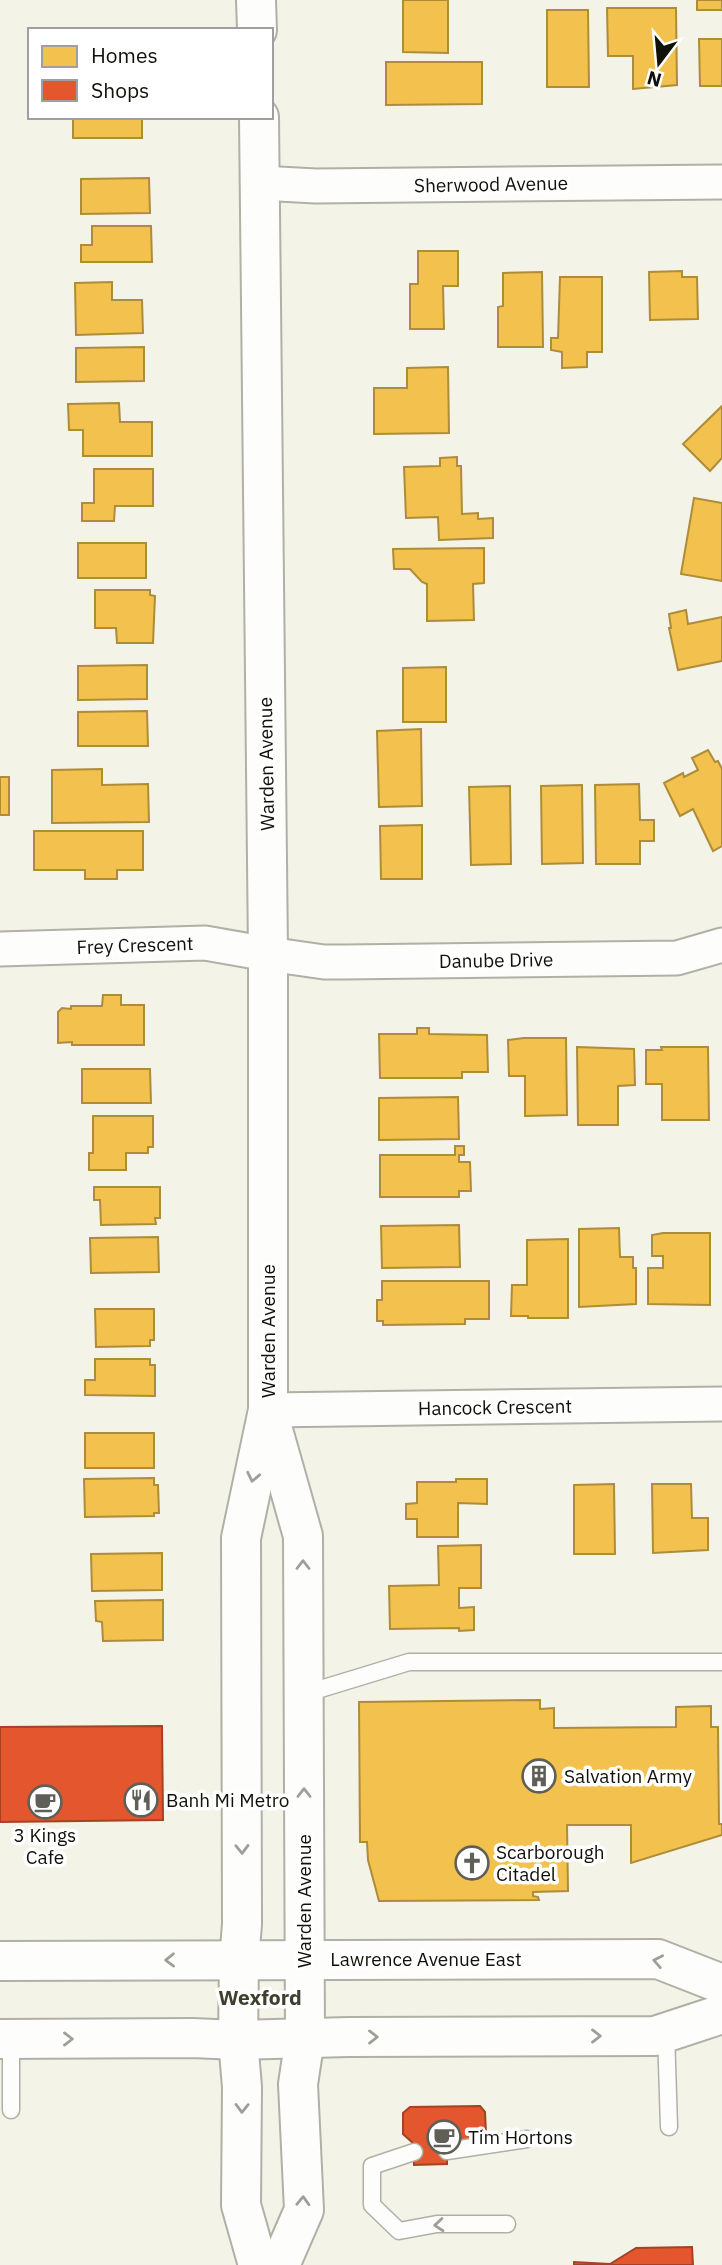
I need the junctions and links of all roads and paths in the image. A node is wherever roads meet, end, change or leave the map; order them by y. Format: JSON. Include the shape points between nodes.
{"nodes":[{"id":1,"x":256,"y":0,"type":"edge"},
{"id":2,"x":257,"y":28,"type":"edge"},
{"id":3,"x":259,"y":119,"type":"edge"},
{"id":4,"x":722,"y":182,"type":"edge"},
{"id":5,"x":260,"y":183,"type":"junction"},
{"id":6,"x":722,"y":945,"type":"edge"},
{"id":7,"x":0,"y":949,"type":"edge"},
{"id":8,"x":268,"y":954,"type":"junction"},
{"id":9,"x":722,"y":1404,"type":"edge"},
{"id":10,"x":268,"y":1410,"type":"junction"},
{"id":11,"x":722,"y":1662,"type":"edge"},
{"id":12,"x":304,"y":1694,"type":"junction"},
{"id":13,"x":303,"y":1959,"type":"junction"},
{"id":14,"x":239,"y":1960,"type":"junction"},
{"id":15,"x":0,"y":1961,"type":"edge"},
{"id":16,"x":722,"y":1984,"type":"edge"},
{"id":17,"x":722,"y":2014,"type":"edge"},
{"id":18,"x":666,"y":2031,"type":"junction"},
{"id":19,"x":305,"y":2038,"type":"junction"},
{"id":20,"x":6,"y":2039,"type":"edge"},
{"id":21,"x":238,"y":2040,"type":"junction"},
{"id":22,"x":11,"y":2109,"type":"dead end"},
{"id":23,"x":669,"y":2127,"type":"dead end"},
{"id":24,"x":527,"y":2139,"type":"dead end"},
{"id":25,"x":447,"y":2151,"type":"dead end"},
{"id":26,"x":414,"y":2152,"type":"dead end"},
{"id":27,"x":507,"y":2224,"type":"dead end"},
{"id":28,"x":258,"y":2265,"type":"edge"},
{"id":29,"x":280,"y":2265,"type":"edge"}],
"edges":[{"from":1,"to":2,"type":"main road"},
{"from":3,"to":5,"type":"main road","name":"Warden Avenue"},
{"from":4,"to":5,"type":"street","name":"Sherwood Avenue"},
{"from":5,"to":8,"type":"main road","name":"Warden Avenue"},
{"from":6,"to":8,"type":"street","name":"Danube Drive","via":[[677,958],[324,962]]},
{"from":7,"to":8,"type":"street","name":"Frey Crescent","via":[[205,943]]},
{"from":8,"to":10,"type":"main road","name":"Warden Avenue"},
{"from":9,"to":10,"type":"street","name":"Hancock Crescent"},
{"from":12,"to":10,"type":"main road","name":"Warden Avenue","one_way":true,"via":[[303,1536]]},
{"from":10,"to":14,"type":"main road","name":"Warden Avenue","one_way":true,"via":[[241,1538]]},
{"from":11,"to":12,"type":"lane","via":[[409,1662]]},
{"from":13,"to":12,"type":"main road","name":"Warden Avenue","one_way":true},
{"from":13,"to":14,"type":"main road","name":"Lawrence Avenue East"},
{"from":16,"to":13,"type":"main road","name":"Lawrence Avenue East","one_way":true,"via":[[658,1959]]},
{"from":13,"to":19,"type":"main road","name":"Warden Avenue"},
{"from":14,"to":15,"type":"main road","name":"Lawrence Avenue East","one_way":true},
{"from":14,"to":21,"type":"main road","name":"Warden Avenue"},
{"from":17,"to":18,"type":"main road"},
{"from":19,"to":18,"type":"main road","one_way":true,"via":[[655,2036]]},
{"from":18,"to":23,"type":"lane"},
{"from":19,"to":21,"type":"main road"},
{"from":29,"to":19,"type":"main road","name":"Warden Avenue","one_way":true,"via":[[304,2210],[298,2084]]},
{"from":20,"to":21,"type":"main road","one_way":true},
{"from":20,"to":22,"type":"lane"},
{"from":21,"to":28,"type":"main road","name":"Warden Avenue","one_way":true,"via":[[241,2205]]},
{"from":24,"to":25,"type":"lane"},
{"from":27,"to":26,"type":"lane","one_way":true,"via":[[437,2224],[399,2231],[372,2205],[372,2166]]}]}
